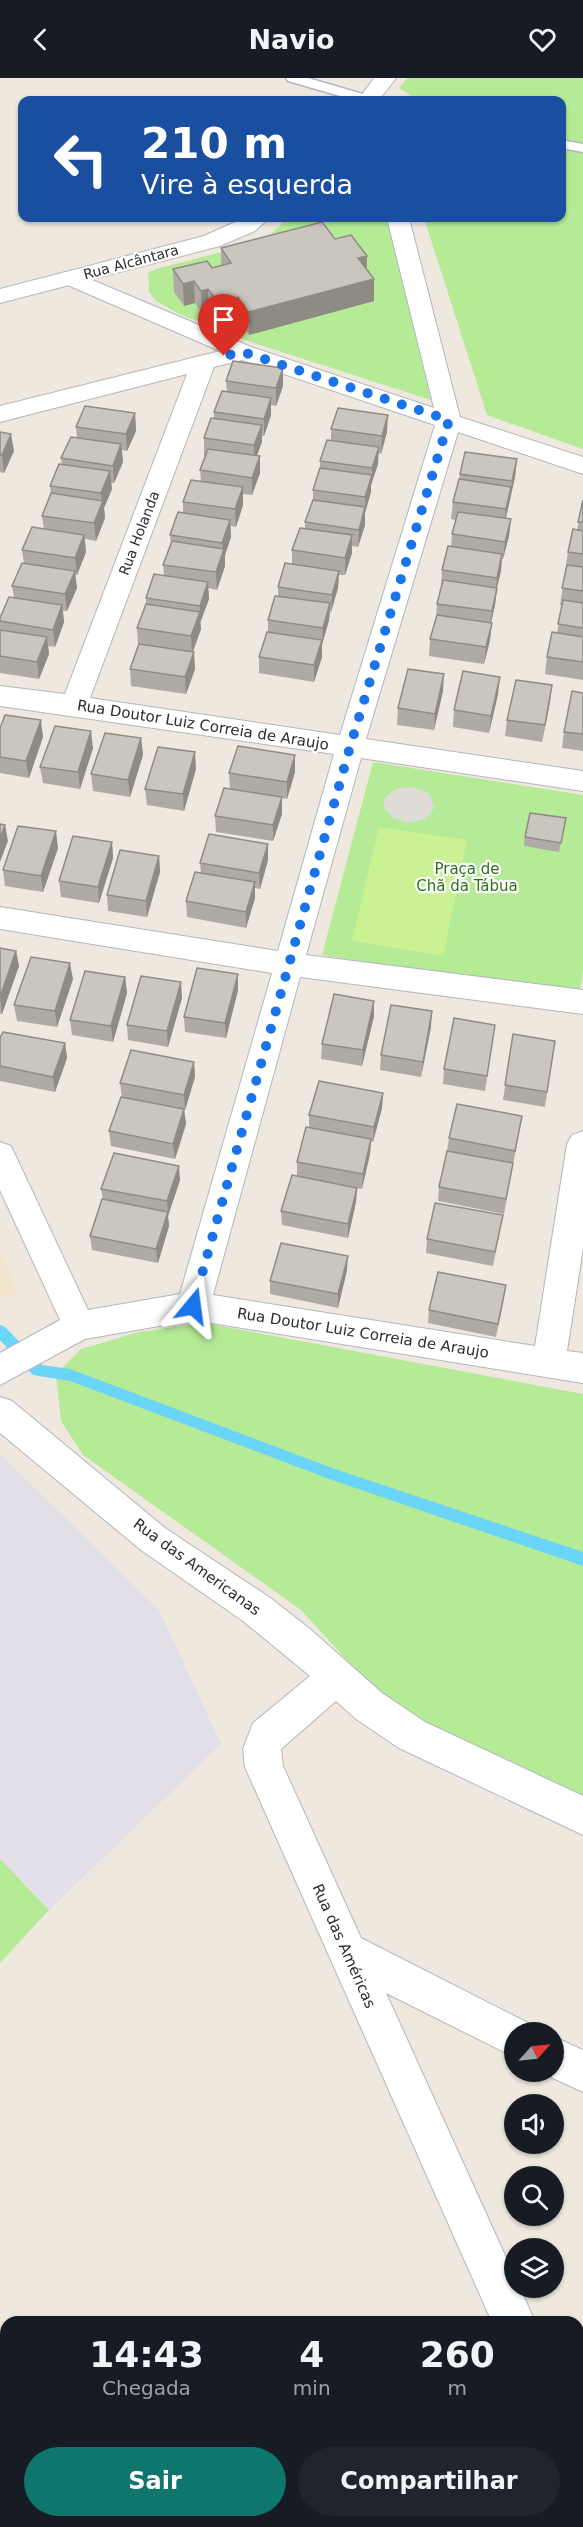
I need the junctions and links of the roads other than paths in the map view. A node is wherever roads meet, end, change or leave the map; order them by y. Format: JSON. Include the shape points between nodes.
{"nodes":[{"id":1,"x":293,"y":78,"type":"edge"},
{"id":2,"x":385,"y":78,"type":"edge"},
{"id":3,"x":354,"y":96,"type":"edge"},
{"id":4,"x":371,"y":96,"type":"edge"},
{"id":5,"x":566,"y":145,"type":"edge"},
{"id":6,"x":583,"y":148,"type":"edge"},
{"id":7,"x":252,"y":222,"type":"edge"},
{"id":8,"x":399,"y":222,"type":"edge"},
{"id":9,"x":71,"y":278,"type":"junction"},
{"id":10,"x":0,"y":296,"type":"edge"},
{"id":11,"x":243,"y":352,"type":"junction"},
{"id":12,"x":204,"y":361,"type":"junction"},
{"id":13,"x":0,"y":414,"type":"edge"},
{"id":14,"x":449,"y":420,"type":"junction"},
{"id":15,"x":583,"y":466,"type":"edge"},
{"id":16,"x":0,"y":696,"type":"edge"},
{"id":17,"x":74,"y":705,"type":"junction"},
{"id":18,"x":350,"y":747,"type":"junction"},
{"id":19,"x":583,"y":781,"type":"edge"},
{"id":20,"x":0,"y":918,"type":"edge"},
{"id":21,"x":289,"y":964,"type":"junction"},
{"id":22,"x":583,"y":1002,"type":"edge"},
{"id":23,"x":583,"y":1144,"type":"edge"},
{"id":24,"x":0,"y":1155,"type":"edge"},
{"id":25,"x":193,"y":1306,"type":"junction"},
{"id":26,"x":69,"y":1332,"type":"junction"},
{"id":27,"x":549,"y":1362,"type":"junction"},
{"id":28,"x":583,"y":1368,"type":"edge"},
{"id":29,"x":0,"y":1370,"type":"edge"},
{"id":30,"x":0,"y":1412,"type":"edge"},
{"id":31,"x":336,"y":1678,"type":"junction"},
{"id":32,"x":583,"y":1816,"type":"edge"},
{"id":33,"x":346,"y":1951,"type":"junction"},
{"id":34,"x":504,"y":2032,"type":"edge"},
{"id":35,"x":564,"y":2062,"type":"edge"},
{"id":36,"x":583,"y":2072,"type":"edge"},
{"id":37,"x":511,"y":2316,"type":"edge"}],
"edges":[{"from":1,"to":3,"type":"lane"},
{"from":2,"to":4,"type":"street"},
{"from":5,"to":6,"type":"lane"},
{"from":7,"to":9,"type":"street","name":"Rua Alcântara","via":[[212,241]]},
{"from":8,"to":14,"type":"street"},
{"from":9,"to":10,"type":"street","name":"Rua Alcântara"},
{"from":9,"to":11,"type":"street"},
{"from":11,"to":12,"type":"street"},
{"from":11,"to":14,"type":"street"},
{"from":12,"to":13,"type":"street"},
{"from":12,"to":17,"type":"street","name":"Rua Holanda"},
{"from":14,"to":15,"type":"street"},
{"from":14,"to":18,"type":"street"},
{"from":16,"to":17,"type":"street","name":"Rua Doutor Luiz Correia de Araujo"},
{"from":17,"to":18,"type":"street","name":"Rua Doutor Luiz Correia de Araujo"},
{"from":18,"to":19,"type":"street","name":"Rua Doutor Luiz Correia de Araujo"},
{"from":18,"to":21,"type":"street"},
{"from":20,"to":21,"type":"street"},
{"from":21,"to":22,"type":"street"},
{"from":21,"to":25,"type":"street"},
{"from":23,"to":27,"type":"street"},
{"from":24,"to":26,"type":"street"},
{"from":25,"to":26,"type":"street","name":"Rua Doutor Luiz Correia de Araujo"},
{"from":25,"to":27,"type":"street","name":"Rua Doutor Luiz Correia de Araujo"},
{"from":26,"to":29,"type":"street","name":"Rua Doutor Luiz Correia de Araujo"},
{"from":27,"to":28,"type":"street","name":"Rua Doutor Luiz Correia de Araujo"},
{"from":30,"to":31,"type":"street","name":"Rua das Americanas","via":[[153,1539],[297,1641]]},
{"from":31,"to":32,"type":"street","via":[[412,1735]]},
{"from":31,"to":33,"type":"street","name":"Rua das Américas","via":[[266,1736],[262,1749],[264,1767]]},
{"from":33,"to":34,"type":"street"},
{"from":33,"to":37,"type":"street","name":"Rua das Américas"},
{"from":35,"to":36,"type":"street"}]}
